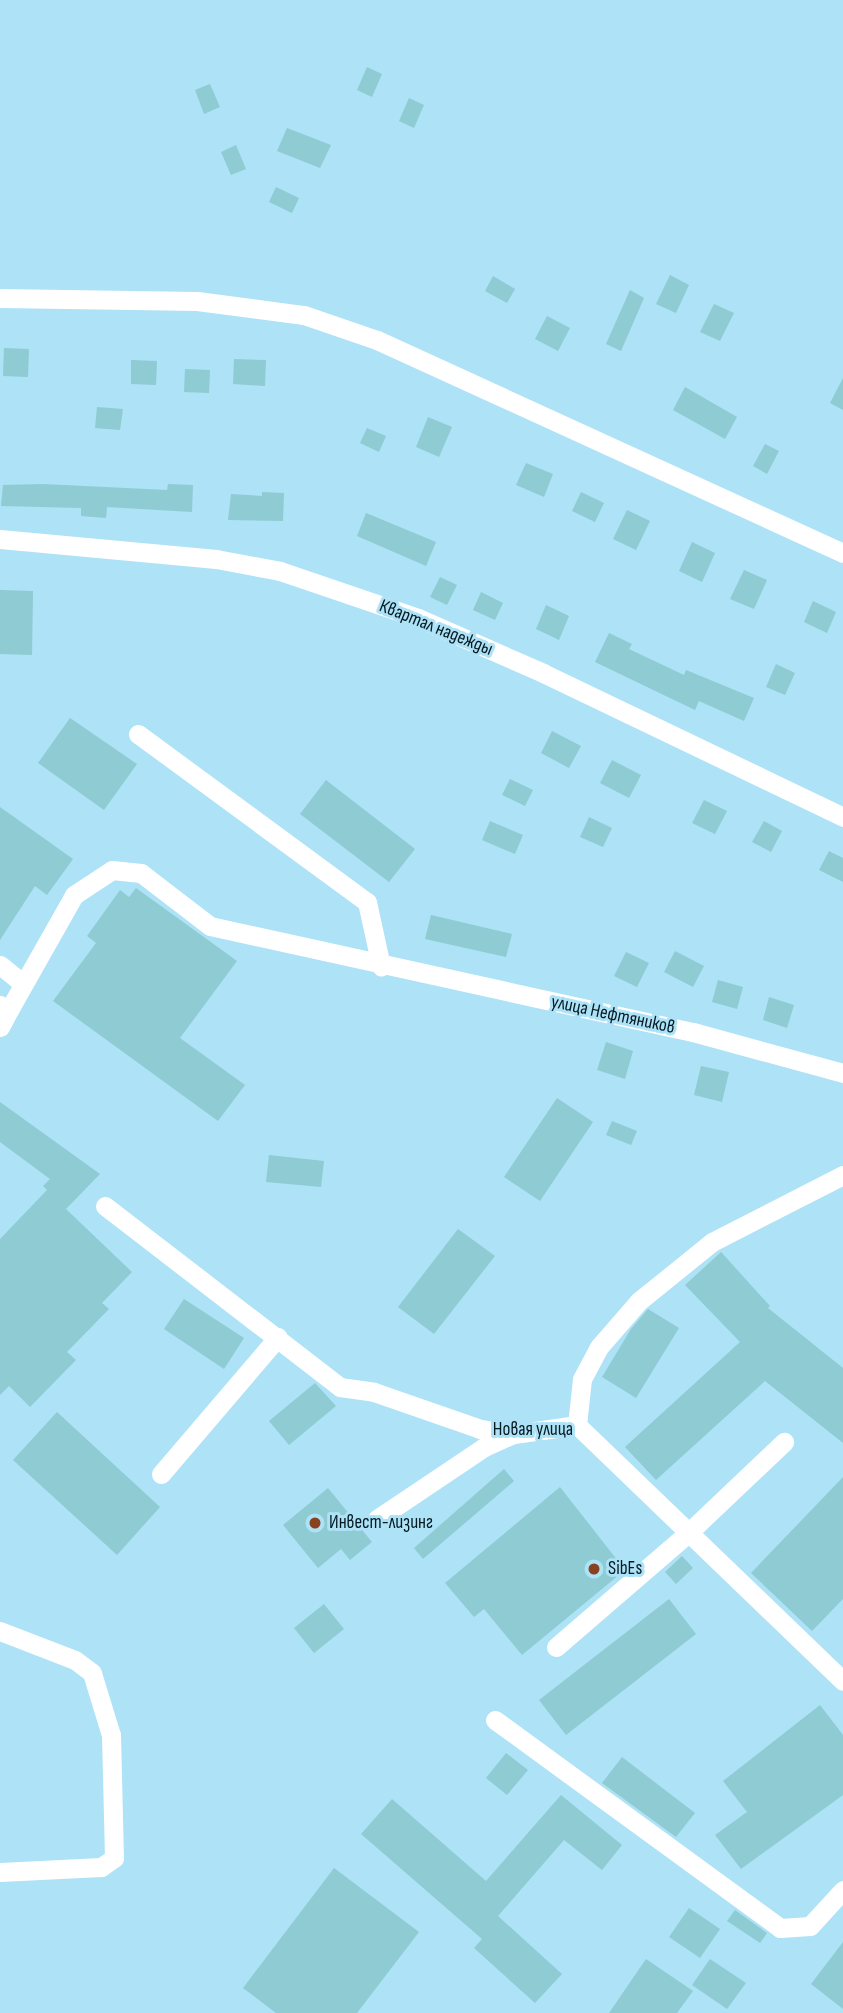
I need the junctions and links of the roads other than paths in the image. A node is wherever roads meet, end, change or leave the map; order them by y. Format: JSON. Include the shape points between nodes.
{"nodes":[{"id":1,"x":0,"y":298,"type":"edge"},
{"id":2,"x":0,"y":539,"type":"edge"},
{"id":3,"x":843,"y":553,"type":"edge"},
{"id":4,"x":138,"y":734,"type":"dead end"},
{"id":5,"x":843,"y":817,"type":"edge"},
{"id":6,"x":0,"y":965,"type":"edge"},
{"id":7,"x":381,"y":966,"type":"junction"},
{"id":8,"x":22,"y":984,"type":"junction"},
{"id":9,"x":3,"y":1014,"type":"edge"},
{"id":10,"x":843,"y":1073,"type":"edge"},
{"id":11,"x":843,"y":1175,"type":"edge"},
{"id":12,"x":105,"y":1206,"type":"dead end"},
{"id":13,"x":278,"y":1337,"type":"junction"},
{"id":14,"x":577,"y":1425,"type":"junction"},
{"id":15,"x":514,"y":1434,"type":"junction"},
{"id":16,"x":785,"y":1442,"type":"dead end"},
{"id":17,"x":161,"y":1474,"type":"dead end"},
{"id":18,"x":376,"y":1519,"type":"dead end"},
{"id":19,"x":687,"y":1534,"type":"junction"},
{"id":20,"x":0,"y":1631,"type":"edge"},
{"id":21,"x":556,"y":1647,"type":"dead end"},
{"id":22,"x":843,"y":1681,"type":"edge"},
{"id":23,"x":495,"y":1720,"type":"dead end"},
{"id":24,"x":0,"y":1872,"type":"edge"},
{"id":25,"x":843,"y":1890,"type":"edge"}],
"edges":[{"from":1,"to":3,"type":"street","via":[[197,301],[304,316],[377,340]]},
{"from":2,"to":5,"type":"street","name":"Квартал надежды","via":[[216,559],[281,570],[431,623]]},
{"from":4,"to":7,"type":"street","via":[[367,902]]},
{"from":6,"to":8,"type":"street"},
{"from":7,"to":8,"type":"street","name":"улица Нефтяников","via":[[210,926],[141,873],[112,870],[74,895]]},
{"from":7,"to":10,"type":"street","name":"улица Нефтяников","via":[[693,1032]]},
{"from":8,"to":9,"type":"street","name":"улица Нефтяников"},
{"from":11,"to":14,"type":"street","via":[[730,1231],[639,1301],[599,1347],[582,1379]]},
{"from":12,"to":13,"type":"street","name":"Новая улица"},
{"from":13,"to":15,"type":"street","name":"Новая улица","via":[[340,1387],[374,1392],[480,1429]]},
{"from":13,"to":17,"type":"street"},
{"from":14,"to":15,"type":"street","name":"Новая улица"},
{"from":14,"to":19,"type":"street","name":"Новая улица"},
{"from":15,"to":18,"type":"street","via":[[484,1447]]},
{"from":16,"to":19,"type":"street"},
{"from":19,"to":21,"type":"street"},
{"from":19,"to":22,"type":"street","name":"Новая улица"},
{"from":20,"to":24,"type":"street","via":[[75,1660],[92,1673],[111,1735],[114,1858],[102,1867]]},
{"from":23,"to":25,"type":"street","via":[[780,1928],[810,1926]]}]}
